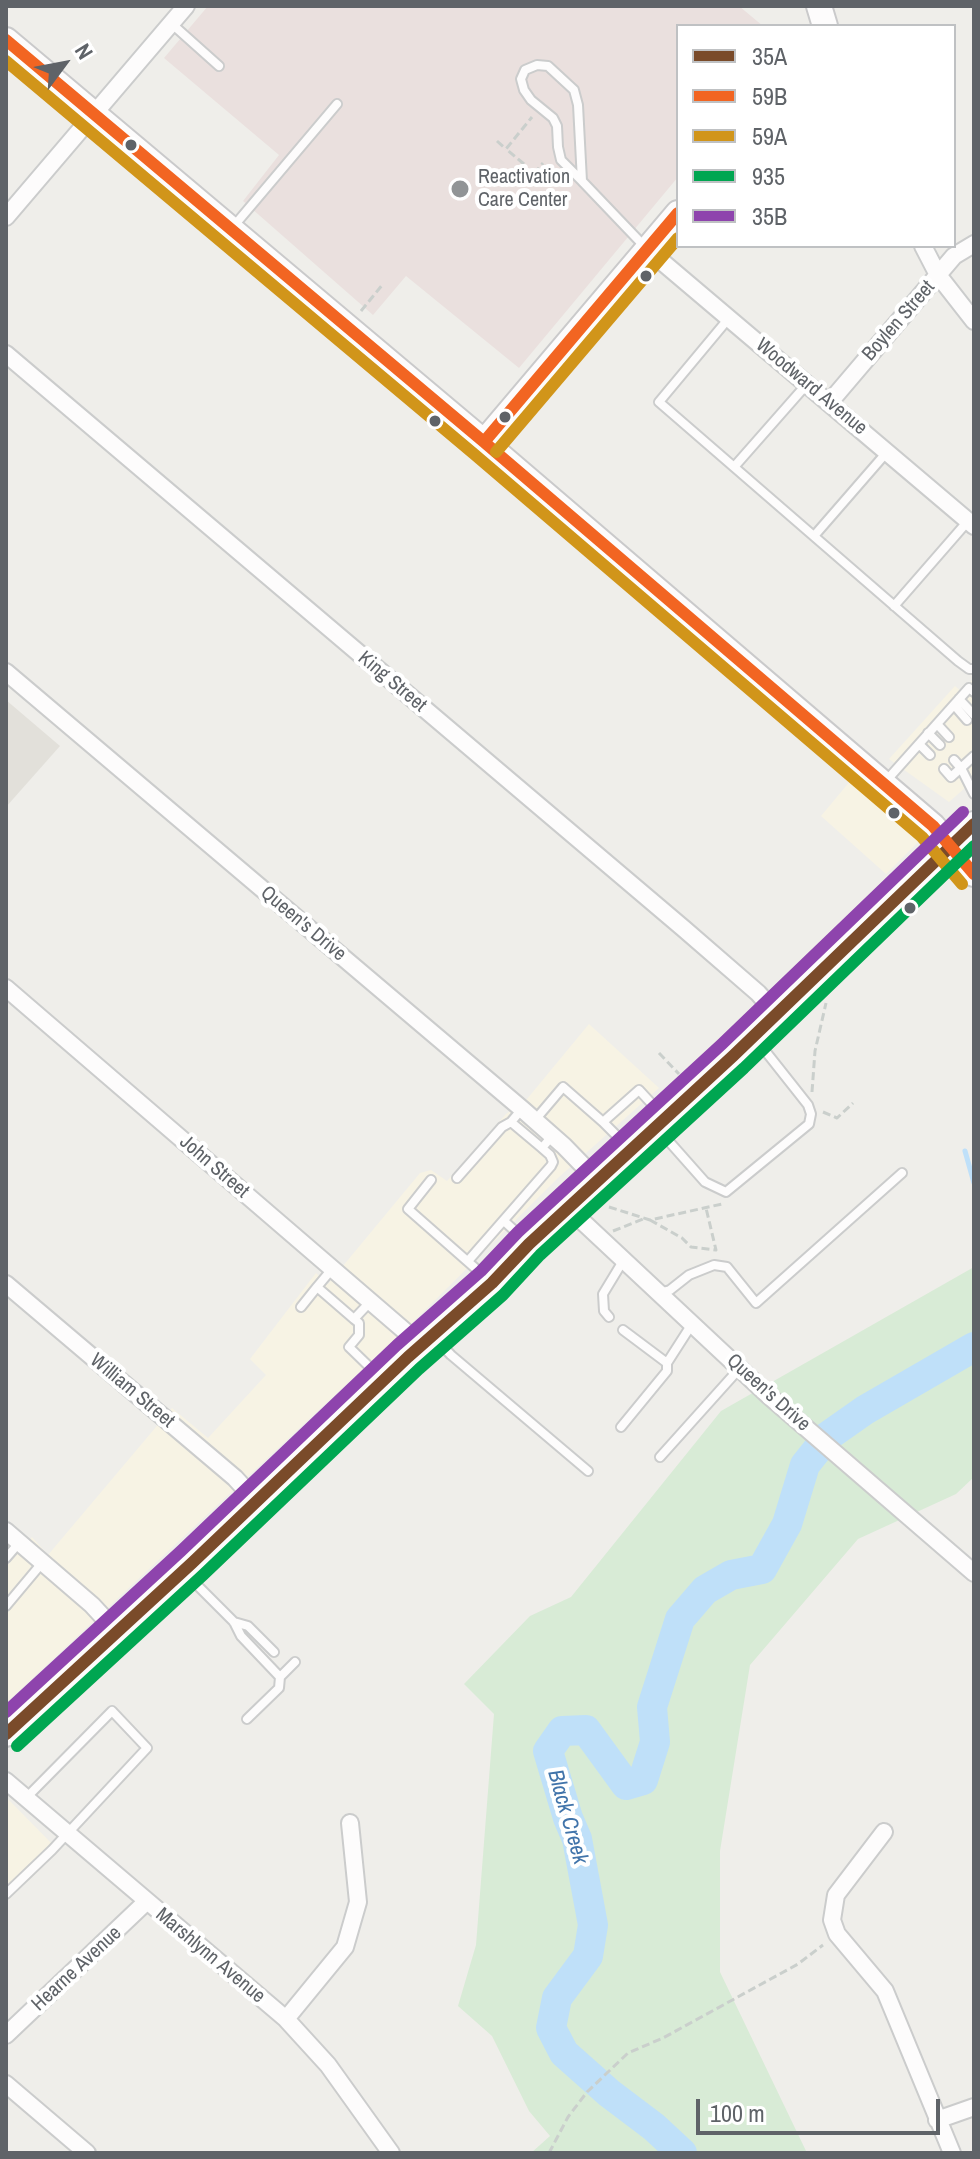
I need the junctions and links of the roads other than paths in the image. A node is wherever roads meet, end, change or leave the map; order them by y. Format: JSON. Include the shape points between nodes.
{"nodes":[{"id":1,"x":186,"y":6,"type":"edge"},
{"id":2,"x":171,"y":23,"type":"junction"},
{"id":3,"x":6,"y":40,"type":"edge"},
{"id":4,"x":219,"y":66,"type":"dead end"},
{"id":5,"x":337,"y":104,"type":"dead end"},
{"id":6,"x":93,"y":114,"type":"junction"},
{"id":7,"x":582,"y":181,"type":"junction"},
{"id":8,"x":676,"y":215,"type":"edge"},
{"id":9,"x":6,"y":217,"type":"edge"},
{"id":10,"x":230,"y":230,"type":"junction"},
{"id":11,"x":974,"y":244,"type":"edge"},
{"id":12,"x":924,"y":248,"type":"edge"},
{"id":13,"x":647,"y":249,"type":"junction"},
{"id":14,"x":938,"y":275,"type":"junction"},
{"id":15,"x":729,"y":318,"type":"junction"},
{"id":16,"x":974,"y":321,"type":"edge"},
{"id":17,"x":6,"y":354,"type":"edge"},
{"id":18,"x":807,"y":384,"type":"junction"},
{"id":19,"x":829,"y":403,"type":"junction"},
{"id":20,"x":484,"y":442,"type":"junction"},
{"id":21,"x":887,"y":452,"type":"junction"},
{"id":22,"x":734,"y":467,"type":"junction"},
{"id":23,"x":971,"y":523,"type":"edge"},
{"id":24,"x":814,"y":536,"type":"junction"},
{"id":25,"x":894,"y":606,"type":"junction"},
{"id":26,"x":974,"y":669,"type":"edge"},
{"id":27,"x":6,"y":672,"type":"edge"},
{"id":28,"x":974,"y":692,"type":"edge"},
{"id":29,"x":956,"y":702,"type":"junction"},
{"id":30,"x":970,"y":717,"type":"edge"},
{"id":31,"x":937,"y":724,"type":"junction"},
{"id":32,"x":928,"y":733,"type":"junction"},
{"id":33,"x":949,"y":737,"type":"dead end"},
{"id":34,"x":919,"y":744,"type":"junction"},
{"id":35,"x":940,"y":745,"type":"dead end"},
{"id":36,"x":963,"y":751,"type":"dead end"},
{"id":37,"x":930,"y":755,"type":"dead end"},
{"id":38,"x":972,"y":757,"type":"edge"},
{"id":39,"x":954,"y":760,"type":"dead end"},
{"id":40,"x":961,"y":768,"type":"junction"},
{"id":41,"x":944,"y":769,"type":"dead end"},
{"id":42,"x":883,"y":784,"type":"junction"},
{"id":43,"x":974,"y":794,"type":"edge"},
{"id":44,"x":974,"y":824,"type":"edge"},
{"id":45,"x":951,"y":847,"type":"junction"},
{"id":46,"x":974,"y":874,"type":"edge"},
{"id":47,"x":6,"y":988,"type":"edge"},
{"id":48,"x":776,"y":1013,"type":"junction"},
{"id":49,"x":753,"y":1036,"type":"junction"},
{"id":50,"x":522,"y":1117,"type":"junction"},
{"id":51,"x":660,"y":1121,"type":"junction"},
{"id":52,"x":603,"y":1122,"type":"junction"},
{"id":53,"x":547,"y":1142,"type":"junction"},
{"id":54,"x":630,"y":1149,"type":"junction"},
{"id":55,"x":902,"y":1173,"type":"dead end"},
{"id":56,"x":457,"y":1178,"type":"dead end"},
{"id":57,"x":431,"y":1180,"type":"dead end"},
{"id":58,"x":597,"y":1180,"type":"junction"},
{"id":59,"x":568,"y":1208,"type":"junction"},
{"id":60,"x":504,"y":1221,"type":"junction"},
{"id":61,"x":529,"y":1244,"type":"junction"},
{"id":62,"x":624,"y":1260,"type":"junction"},
{"id":63,"x":468,"y":1261,"type":"junction"},
{"id":64,"x":333,"y":1268,"type":"junction"},
{"id":65,"x":492,"y":1283,"type":"junction"},
{"id":66,"x":6,"y":1284,"type":"edge"},
{"id":67,"x":317,"y":1287,"type":"junction"},
{"id":68,"x":659,"y":1293,"type":"junction"},
{"id":69,"x":370,"y":1301,"type":"junction"},
{"id":70,"x":301,"y":1307,"type":"dead end"},
{"id":71,"x":609,"y":1317,"type":"dead end"},
{"id":72,"x":354,"y":1319,"type":"junction"},
{"id":73,"x":692,"y":1324,"type":"junction"},
{"id":74,"x":623,"y":1330,"type":"dead end"},
{"id":75,"x":427,"y":1340,"type":"junction"},
{"id":76,"x":667,"y":1363,"type":"junction"},
{"id":77,"x":740,"y":1369,"type":"junction"},
{"id":78,"x":383,"y":1381,"type":"junction"},
{"id":79,"x":621,"y":1427,"type":"dead end"},
{"id":80,"x":660,"y":1457,"type":"dead end"},
{"id":81,"x":588,"y":1471,"type":"dead end"},
{"id":82,"x":256,"y":1501,"type":"junction"},
{"id":83,"x":13,"y":1537,"type":"edge"},
{"id":84,"x":6,"y":1558,"type":"edge"},
{"id":85,"x":42,"y":1563,"type":"junction"},
{"id":86,"x":183,"y":1571,"type":"junction"},
{"id":87,"x":974,"y":1573,"type":"edge"},
{"id":88,"x":6,"y":1606,"type":"edge"},
{"id":89,"x":234,"y":1622,"type":"junction"},
{"id":90,"x":116,"y":1631,"type":"junction"},
{"id":91,"x":274,"y":1652,"type":"dead end"},
{"id":92,"x":295,"y":1662,"type":"dead end"},
{"id":93,"x":280,"y":1677,"type":"junction"},
{"id":94,"x":247,"y":1719,"type":"dead end"},
{"id":95,"x":6,"y":1734,"type":"edge"},
{"id":96,"x":6,"y":1781,"type":"edge"},
{"id":97,"x":26,"y":1798,"type":"junction"},
{"id":98,"x":350,"y":1823,"type":"dead end"},
{"id":99,"x":884,"y":1832,"type":"dead end"},
{"id":100,"x":66,"y":1833,"type":"junction"},
{"id":101,"x":6,"y":1894,"type":"edge"},
{"id":102,"x":146,"y":1902,"type":"junction"},
{"id":103,"x":286,"y":2019,"type":"junction"},
{"id":104,"x":6,"y":2035,"type":"edge"},
{"id":105,"x":6,"y":2084,"type":"edge"},
{"id":106,"x":974,"y":2107,"type":"edge"},
{"id":107,"x":937,"y":2120,"type":"junction"},
{"id":108,"x":87,"y":2153,"type":"edge"},
{"id":109,"x":391,"y":2153,"type":"edge"},
{"id":110,"x":952,"y":2153,"type":"edge"}],
"edges":[{"from":1,"to":2,"type":"street"},
{"from":2,"to":4,"type":"lane"},
{"from":2,"to":6,"type":"street"},
{"from":3,"to":6,"type":"street"},
{"from":5,"to":10,"type":"lane"},
{"from":6,"to":9,"type":"street"},
{"from":6,"to":10,"type":"street"},
{"from":7,"to":7,"type":"lane","via":[[574,90],[548,66],[525,70],[524,90],[553,118],[561,160]]},
{"from":7,"to":13,"type":"lane"},
{"from":8,"to":13,"type":"street"},
{"from":10,"to":20,"type":"street"},
{"from":11,"to":14,"type":"street","name":"Boylen Street"},
{"from":12,"to":14,"type":"street"},
{"from":13,"to":15,"type":"street","name":"Woodward Avenue"},
{"from":13,"to":20,"type":"street"},
{"from":14,"to":16,"type":"street"},
{"from":14,"to":19,"type":"street","name":"Boylen Street"},
{"from":15,"to":18,"type":"street","name":"Woodward Avenue"},
{"from":15,"to":22,"type":"lane","via":[[659,402]]},
{"from":17,"to":48,"type":"street","name":"King Street"},
{"from":18,"to":19,"type":"street","name":"Woodward Avenue"},
{"from":18,"to":22,"type":"lane"},
{"from":19,"to":21,"type":"street","name":"Woodward Avenue"},
{"from":20,"to":42,"type":"street"},
{"from":21,"to":23,"type":"street","name":"Woodward Avenue"},
{"from":21,"to":24,"type":"lane"},
{"from":22,"to":24,"type":"lane"},
{"from":23,"to":25,"type":"lane"},
{"from":24,"to":25,"type":"lane"},
{"from":25,"to":26,"type":"lane"},
{"from":27,"to":50,"type":"street","name":"Queen's Drive"},
{"from":28,"to":29,"type":"lane","via":[[969,688]]},
{"from":29,"to":30,"type":"lane"},
{"from":29,"to":31,"type":"lane"},
{"from":31,"to":32,"type":"lane"},
{"from":31,"to":33,"type":"lane"},
{"from":32,"to":34,"type":"lane"},
{"from":32,"to":35,"type":"lane"},
{"from":34,"to":37,"type":"lane"},
{"from":34,"to":42,"type":"lane"},
{"from":36,"to":38,"type":"lane"},
{"from":38,"to":40,"type":"lane"},
{"from":39,"to":40,"type":"lane"},
{"from":40,"to":41,"type":"lane","via":[[951,777]]},
{"from":40,"to":43,"type":"lane"},
{"from":42,"to":45,"type":"street"},
{"from":44,"to":45,"type":"street"},
{"from":45,"to":46,"type":"street"},
{"from":45,"to":48,"type":"street"},
{"from":47,"to":64,"type":"street","name":"John Street"},
{"from":48,"to":49,"type":"street"},
{"from":49,"to":51,"type":"street"},
{"from":49,"to":51,"type":"lane","via":[[808,1105],[809,1124],[726,1192],[705,1182]]},
{"from":50,"to":52,"type":"lane","via":[[563,1087]]},
{"from":50,"to":53,"type":"street","name":"Queen's Drive"},
{"from":50,"to":53,"type":"lane"},
{"from":50,"to":56,"type":"lane","via":[[502,1127]]},
{"from":51,"to":52,"type":"lane","via":[[639,1090]]},
{"from":51,"to":54,"type":"street"},
{"from":52,"to":54,"type":"lane"},
{"from":53,"to":58,"type":"street","name":"Queen's Drive"},
{"from":53,"to":60,"type":"lane","via":[[551,1166]]},
{"from":54,"to":58,"type":"street"},
{"from":55,"to":68,"type":"lane","via":[[756,1303],[727,1267],[714,1265]]},
{"from":57,"to":63,"type":"lane","via":[[408,1209]]},
{"from":58,"to":59,"type":"street"},
{"from":59,"to":61,"type":"street"},
{"from":59,"to":62,"type":"street","name":"Queen's Drive"},
{"from":60,"to":61,"type":"lane"},
{"from":60,"to":63,"type":"lane"},
{"from":61,"to":65,"type":"street"},
{"from":62,"to":68,"type":"street","name":"Queen's Drive"},
{"from":62,"to":71,"type":"lane","via":[[603,1294]]},
{"from":63,"to":65,"type":"lane"},
{"from":64,"to":67,"type":"lane"},
{"from":64,"to":69,"type":"street","name":"John Street"},
{"from":65,"to":75,"type":"street"},
{"from":66,"to":82,"type":"street","name":"William Street"},
{"from":67,"to":70,"type":"lane"},
{"from":67,"to":72,"type":"lane"},
{"from":68,"to":73,"type":"street","name":"Queen's Drive"},
{"from":69,"to":72,"type":"lane"},
{"from":69,"to":75,"type":"street","name":"John Street"},
{"from":72,"to":78,"type":"lane","via":[[359,1335],[349,1347]]},
{"from":73,"to":76,"type":"lane"},
{"from":73,"to":77,"type":"street","name":"Queen's Drive"},
{"from":74,"to":76,"type":"lane"},
{"from":75,"to":78,"type":"street"},
{"from":75,"to":81,"type":"lane"},
{"from":76,"to":79,"type":"lane","via":[[667,1371]]},
{"from":77,"to":80,"type":"lane"},
{"from":77,"to":87,"type":"street","name":"Queen's Drive"},
{"from":78,"to":82,"type":"street"},
{"from":82,"to":86,"type":"street"},
{"from":83,"to":84,"type":"lane"},
{"from":83,"to":85,"type":"street"},
{"from":85,"to":88,"type":"lane"},
{"from":85,"to":90,"type":"street"},
{"from":86,"to":89,"type":"lane"},
{"from":86,"to":90,"type":"street"},
{"from":89,"to":91,"type":"lane","via":[[248,1626]]},
{"from":89,"to":93,"type":"lane"},
{"from":90,"to":95,"type":"street"},
{"from":92,"to":93,"type":"lane"},
{"from":93,"to":94,"type":"lane","via":[[279,1688]]},
{"from":96,"to":97,"type":"street","name":"Marshlynn Avenue"},
{"from":97,"to":100,"type":"street","name":"Marshlynn Avenue"},
{"from":97,"to":100,"type":"lane","via":[[112,1711],[147,1748]]},
{"from":98,"to":103,"type":"street","via":[[358,1902],[345,1947]]},
{"from":99,"to":107,"type":"street","via":[[836,1895],[832,1920],[837,1934],[885,1991]]},
{"from":100,"to":101,"type":"lane"},
{"from":100,"to":102,"type":"street","name":"Marshlynn Avenue"},
{"from":102,"to":103,"type":"street","name":"Marshlynn Avenue"},
{"from":102,"to":104,"type":"street","name":"Hearne Avenue"},
{"from":103,"to":109,"type":"street","name":"Marshlynn Avenue","via":[[328,2065]]},
{"from":105,"to":108,"type":"street"},
{"from":106,"to":107,"type":"street"},
{"from":107,"to":110,"type":"street"}]}
